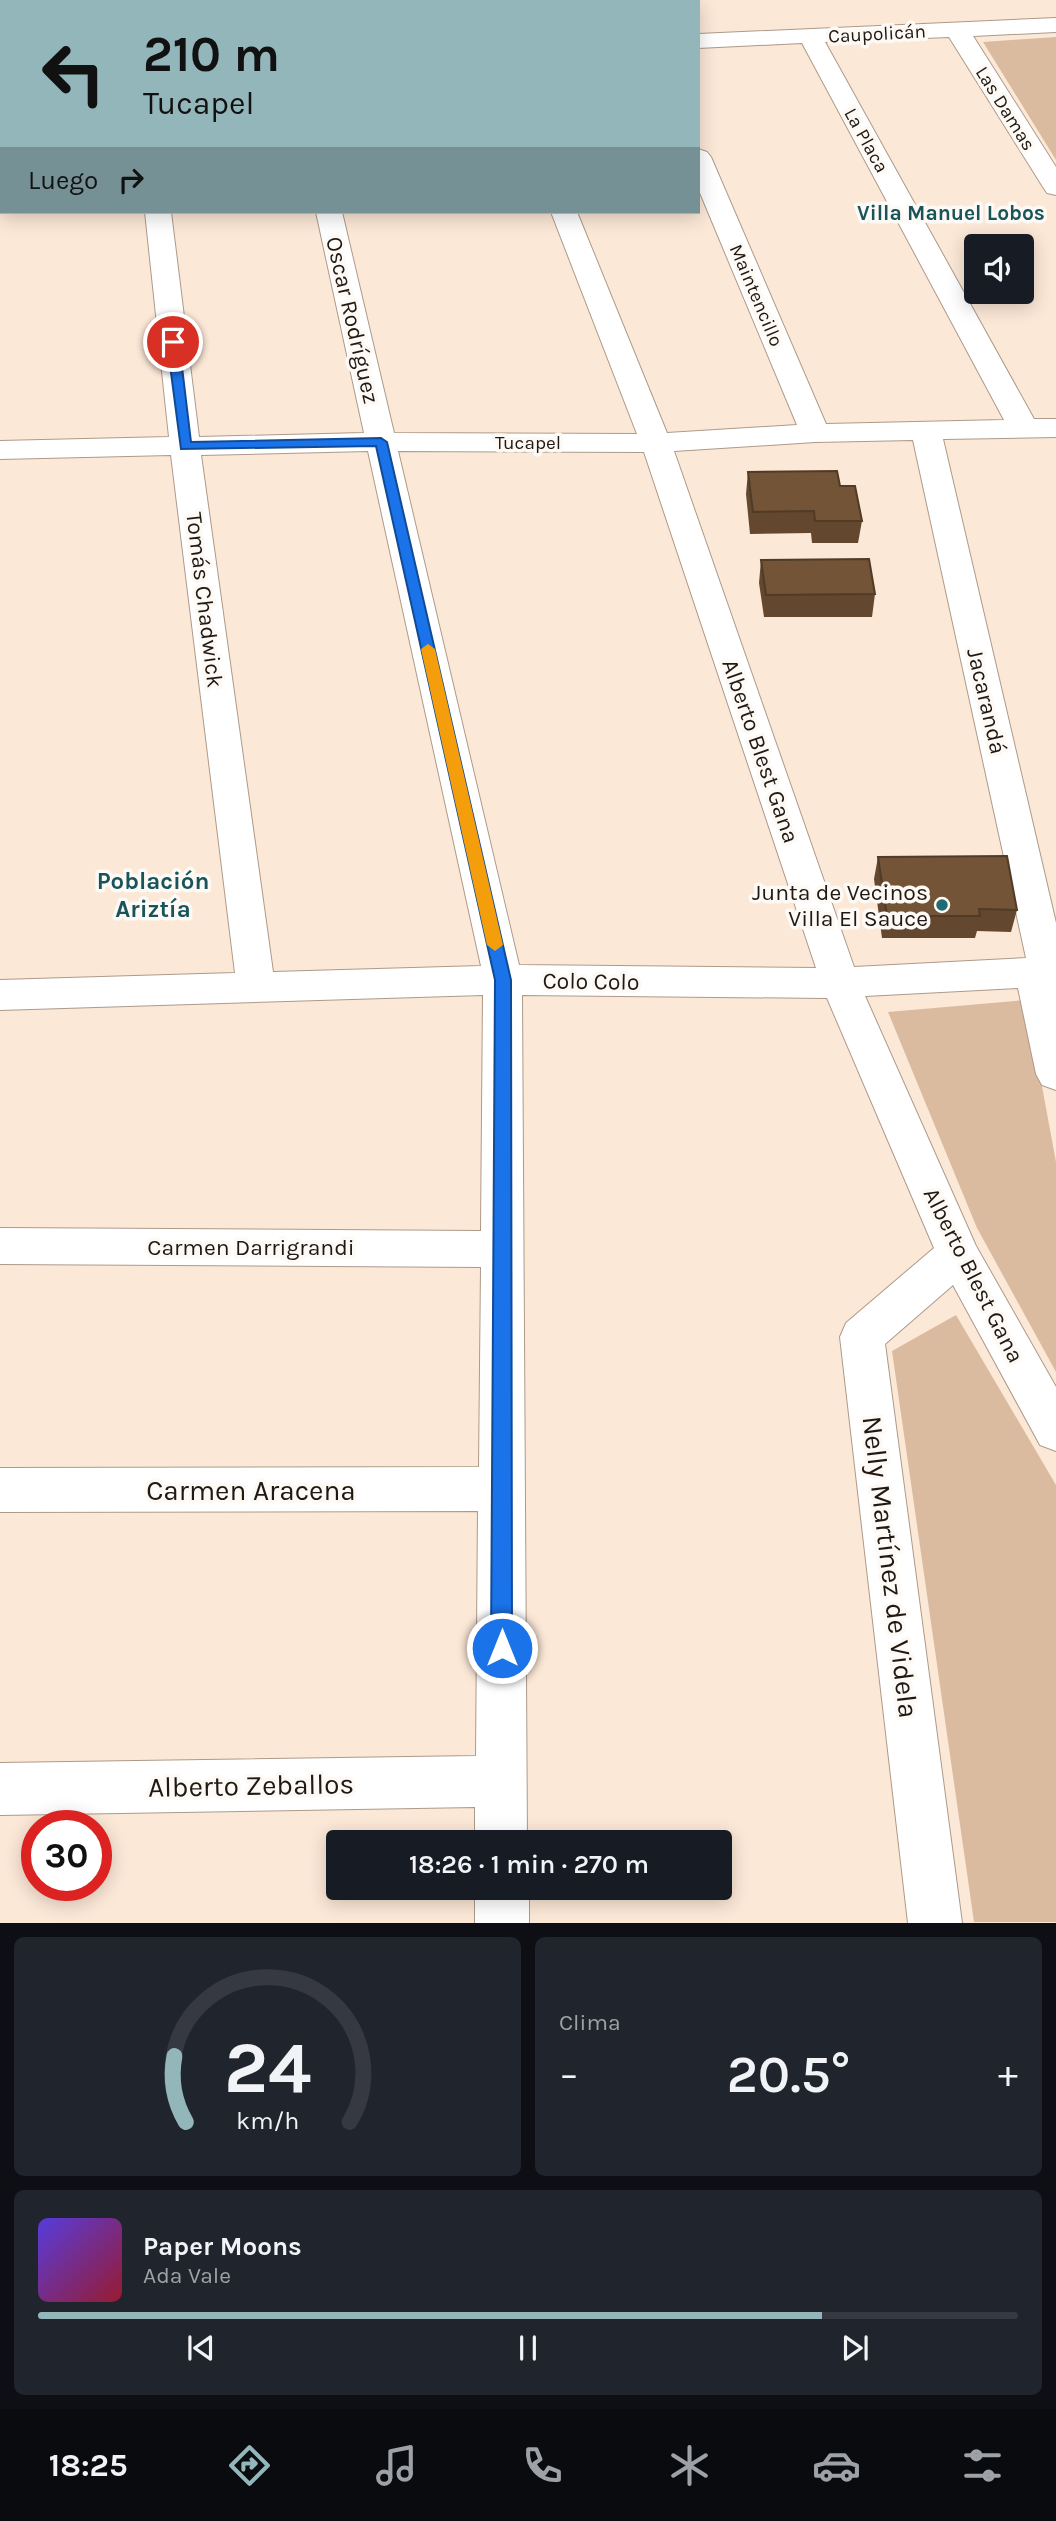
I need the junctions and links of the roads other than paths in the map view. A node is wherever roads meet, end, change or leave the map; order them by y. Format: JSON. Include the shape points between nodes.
{"nodes":[{"id":1,"x":1056,"y":25,"type":"edge"},
{"id":2,"x":957,"y":30,"type":"junction"},
{"id":3,"x":810,"y":36,"type":"junction"},
{"id":4,"x":700,"y":41,"type":"edge"},
{"id":5,"x":700,"y":162,"type":"edge"},
{"id":6,"x":1056,"y":187,"type":"edge"},
{"id":7,"x":159,"y":214,"type":"edge"},
{"id":8,"x":329,"y":214,"type":"edge"},
{"id":9,"x":565,"y":214,"type":"edge"},
{"id":10,"x":1056,"y":428,"type":"edge"},
{"id":11,"x":1024,"y":429,"type":"junction"},
{"id":12,"x":926,"y":431,"type":"junction"},
{"id":13,"x":816,"y":433,"type":"junction"},
{"id":14,"x":381,"y":442,"type":"junction"},
{"id":15,"x":656,"y":443,"type":"junction"},
{"id":16,"x":185,"y":446,"type":"junction"},
{"id":17,"x":0,"y":450,"type":"edge"},
{"id":18,"x":1046,"y":971,"type":"edge"},
{"id":19,"x":503,"y":980,"type":"junction"},
{"id":20,"x":840,"y":983,"type":"junction"},
{"id":21,"x":256,"y":988,"type":"junction"},
{"id":22,"x":0,"y":995,"type":"edge"},
{"id":23,"x":1056,"y":1074,"type":"edge"},
{"id":24,"x":0,"y":1247,"type":"edge"},
{"id":25,"x":502,"y":1248,"type":"junction"},
{"id":26,"x":958,"y":1254,"type":"junction"},
{"id":27,"x":1056,"y":1430,"type":"edge"},
{"id":28,"x":502,"y":1489,"type":"junction"},
{"id":29,"x":0,"y":1490,"type":"edge"},
{"id":30,"x":501,"y":1781,"type":"junction"},
{"id":31,"x":0,"y":1789,"type":"edge"},
{"id":32,"x":502,"y":1830,"type":"edge"},
{"id":33,"x":502,"y":1900,"type":"edge"},
{"id":34,"x":502,"y":1923,"type":"edge"},
{"id":35,"x":934,"y":1923,"type":"edge"}],
"edges":[{"from":1,"to":2,"type":"street","name":"Caupolicán"},
{"from":2,"to":3,"type":"street","name":"Caupolicán"},
{"from":2,"to":6,"type":"street","name":"Las Damas"},
{"from":3,"to":4,"type":"street","name":"Caupolicán"},
{"from":3,"to":11,"type":"street","name":"La Placa"},
{"from":5,"to":13,"type":"street","name":"Maintencillo"},
{"from":7,"to":16,"type":"street","name":"Tomás Chadwick"},
{"from":8,"to":14,"type":"street","name":"Oscar Rodríguez"},
{"from":9,"to":15,"type":"street","name":"Alberto Blest Gana"},
{"from":10,"to":11,"type":"street","name":"Tucapel"},
{"from":11,"to":12,"type":"street","name":"Tucapel"},
{"from":12,"to":13,"type":"street","name":"Tucapel"},
{"from":12,"to":18,"type":"street","name":"Jacarandá"},
{"from":13,"to":15,"type":"street","name":"Tucapel"},
{"from":14,"to":15,"type":"street","name":"Tucapel"},
{"from":14,"to":16,"type":"street","name":"Tucapel"},
{"from":14,"to":19,"type":"street","name":"Oscar Rodríguez"},
{"from":15,"to":20,"type":"street","name":"Alberto Blest Gana"},
{"from":16,"to":17,"type":"street","name":"Tucapel"},
{"from":16,"to":21,"type":"street","name":"Tomás Chadwick"},
{"from":18,"to":20,"type":"street","name":"Colo Colo"},
{"from":18,"to":23,"type":"street","name":"Jacarandá"},
{"from":19,"to":20,"type":"street","name":"Colo Colo"},
{"from":19,"to":21,"type":"street","name":"Colo Colo"},
{"from":19,"to":25,"type":"street","name":"Oscar Rodríguez"},
{"from":20,"to":26,"type":"street","name":"Alberto Blest Gana"},
{"from":21,"to":22,"type":"street","name":"Colo Colo"},
{"from":24,"to":25,"type":"street","name":"Carmen Darrigrandi"},
{"from":25,"to":28,"type":"street","name":"Oscar Rodríguez"},
{"from":26,"to":27,"type":"street","name":"Alberto Blest Gana"},
{"from":26,"to":35,"type":"street","name":"Nelly Martínez de Videla","via":[[863,1337]]},
{"from":28,"to":29,"type":"street","name":"Carmen Aracena"},
{"from":28,"to":30,"type":"street","name":"Oscar Rodríguez"},
{"from":30,"to":31,"type":"street","name":"Alberto Zeballos"},
{"from":30,"to":32,"type":"street","name":"Oscar Rodríguez"},
{"from":33,"to":34,"type":"street"}]}
